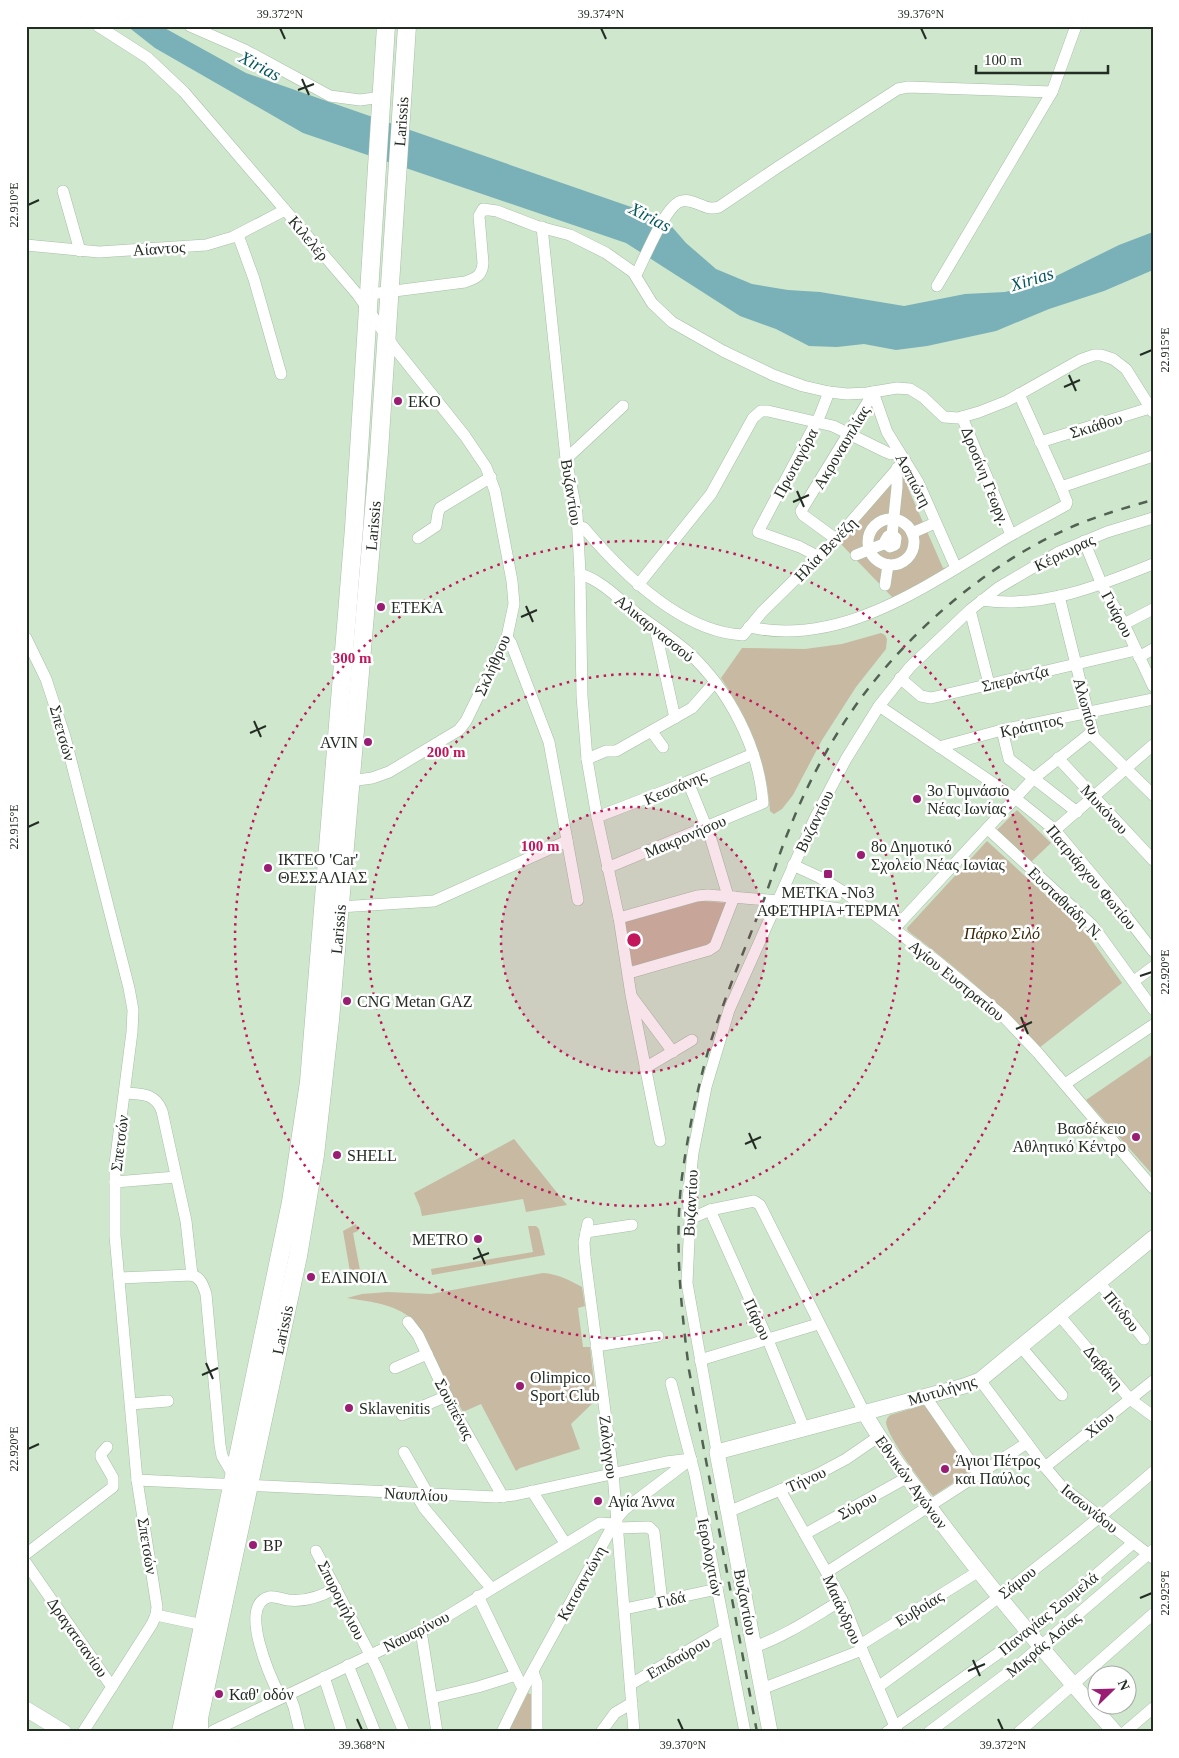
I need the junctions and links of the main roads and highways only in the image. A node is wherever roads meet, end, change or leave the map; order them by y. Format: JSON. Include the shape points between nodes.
{"nodes":[{"id":1,"x":386,"y":26,"type":"edge"},
{"id":2,"x":407,"y":26,"type":"edge"},
{"id":3,"x":238,"y":1481,"type":"junction"},
{"id":4,"x":181,"y":1732,"type":"edge"},
{"id":5,"x":208,"y":1732,"type":"edge"}],
"edges":[{"from":1,"to":3,"type":"main road","name":"Larissis","via":[[365,300],[351,570],[309,1082],[291,1202]]},
{"from":2,"to":3,"type":"main road","name":"Larissis","via":[[378,452],[330,1020],[315,1155],[298,1256]]},
{"from":3,"to":4,"type":"main road","name":"Larissis"},
{"from":3,"to":5,"type":"main road","name":"Larissis","via":[[202,1704]]}]}
